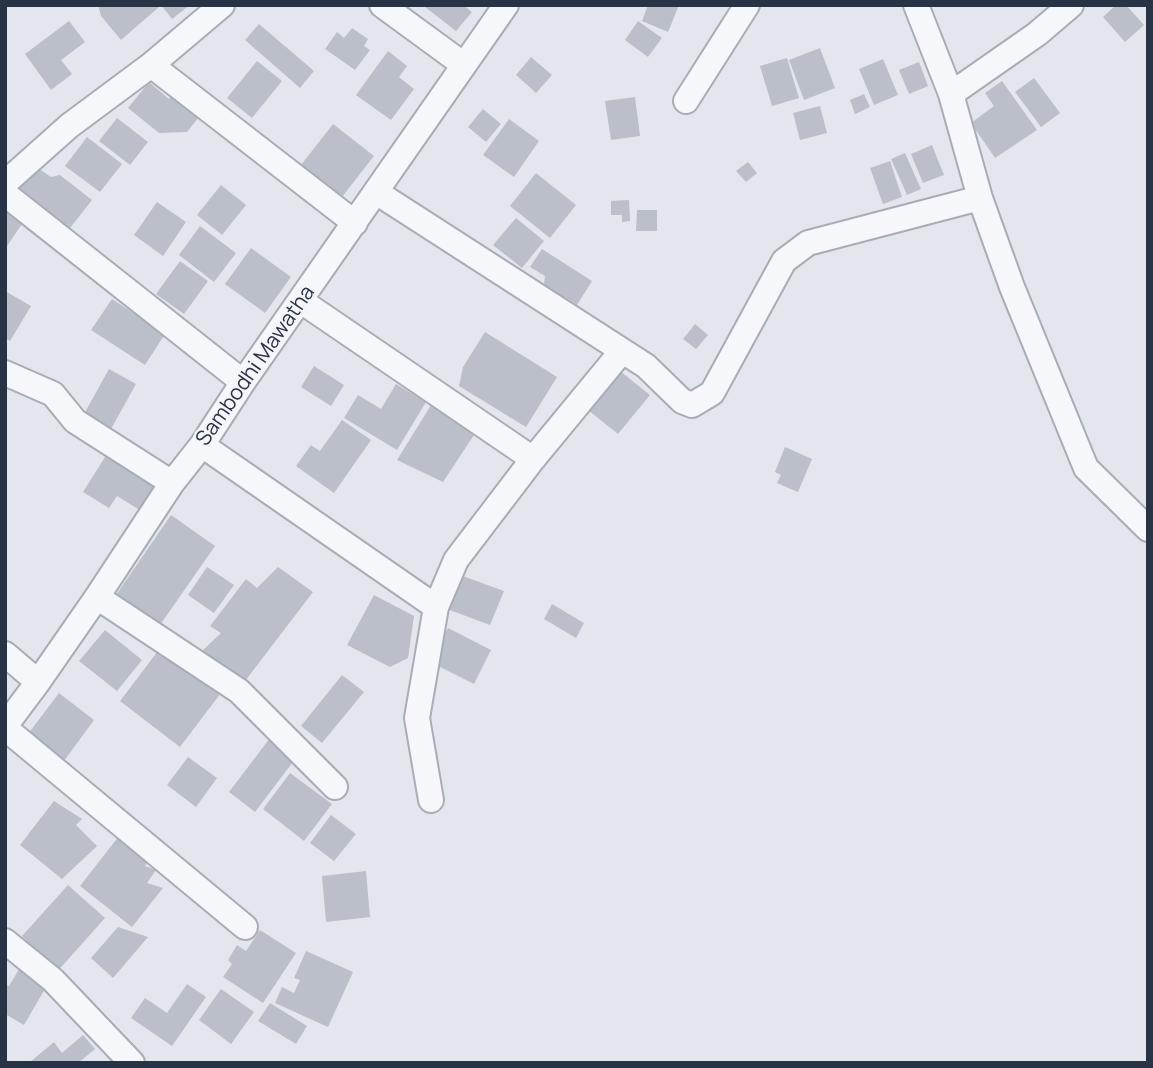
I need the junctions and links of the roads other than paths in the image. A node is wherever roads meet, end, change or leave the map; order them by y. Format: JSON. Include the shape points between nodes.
{"nodes":[{"id":1,"x":222,"y":5,"type":"edge"},
{"id":2,"x":382,"y":5,"type":"edge"},
{"id":3,"x":506,"y":5,"type":"edge"},
{"id":4,"x":747,"y":5,"type":"edge"},
{"id":5,"x":916,"y":5,"type":"edge"},
{"id":6,"x":1071,"y":5,"type":"edge"},
{"id":7,"x":151,"y":65,"type":"junction"},
{"id":8,"x":464,"y":65,"type":"junction"},
{"id":9,"x":951,"y":94,"type":"junction"},
{"id":10,"x":685,"y":101,"type":"dead end"},
{"id":11,"x":5,"y":183,"type":"edge"},
{"id":12,"x":376,"y":192,"type":"junction"},
{"id":13,"x":5,"y":194,"type":"edge"},
{"id":14,"x":980,"y":198,"type":"junction"},
{"id":15,"x":355,"y":223,"type":"junction"},
{"id":16,"x":301,"y":301,"type":"junction"},
{"id":17,"x":622,"y":351,"type":"junction"},
{"id":18,"x":5,"y":373,"type":"edge"},
{"id":19,"x":243,"y":383,"type":"junction"},
{"id":20,"x":202,"y":445,"type":"junction"},
{"id":21,"x":533,"y":459,"type":"junction"},
{"id":22,"x":172,"y":482,"type":"junction"},
{"id":23,"x":1148,"y":529,"type":"edge"},
{"id":24,"x":97,"y":597,"type":"junction"},
{"id":25,"x":436,"y":607,"type":"junction"},
{"id":26,"x":5,"y":654,"type":"edge"},
{"id":27,"x":38,"y":682,"type":"junction"},
{"id":28,"x":5,"y":727,"type":"edge"},
{"id":29,"x":335,"y":787,"type":"dead end"},
{"id":30,"x":430,"y":800,"type":"dead end"},
{"id":31,"x":245,"y":927,"type":"dead end"},
{"id":32,"x":5,"y":941,"type":"edge"},
{"id":33,"x":132,"y":1063,"type":"edge"}],
"edges":[{"from":1,"to":7,"type":"street"},
{"from":2,"to":8,"type":"street"},
{"from":3,"to":8,"type":"street","name":"Sambodhi Mawatha"},
{"from":4,"to":10,"type":"street"},
{"from":5,"to":9,"type":"street"},
{"from":6,"to":9,"type":"street","via":[[1038,34]]},
{"from":7,"to":11,"type":"street","via":[[69,126]]},
{"from":7,"to":15,"type":"street"},
{"from":8,"to":12,"type":"street","name":"Sambodhi Mawatha"},
{"from":9,"to":14,"type":"street"},
{"from":12,"to":15,"type":"street","name":"Sambodhi Mawatha"},
{"from":12,"to":17,"type":"street"},
{"from":13,"to":19,"type":"street"},
{"from":14,"to":17,"type":"street","via":[[808,243],[784,261],[712,393],[692,405]]},
{"from":14,"to":23,"type":"street","via":[[1086,468]]},
{"from":15,"to":16,"type":"street","name":"Sambodhi Mawatha"},
{"from":16,"to":19,"type":"street","name":"Sambodhi Mawatha"},
{"from":16,"to":21,"type":"street"},
{"from":17,"to":21,"type":"street"},
{"from":18,"to":22,"type":"street","via":[[53,394],[75,421]]},
{"from":19,"to":20,"type":"street","name":"Sambodhi Mawatha"},
{"from":20,"to":22,"type":"street","name":"Sambodhi Mawatha"},
{"from":20,"to":25,"type":"street"},
{"from":21,"to":25,"type":"street","via":[[456,560]]},
{"from":22,"to":24,"type":"street","name":"Sambodhi Mawatha"},
{"from":24,"to":27,"type":"street","name":"Sambodhi Mawatha"},
{"from":24,"to":29,"type":"street","via":[[239,691]]},
{"from":25,"to":30,"type":"street","via":[[416,718]]},
{"from":26,"to":27,"type":"street"},
{"from":27,"to":28,"type":"street","name":"Sambodhi Mawatha"},
{"from":28,"to":31,"type":"street"},
{"from":32,"to":33,"type":"street","via":[[53,980]]}]}
